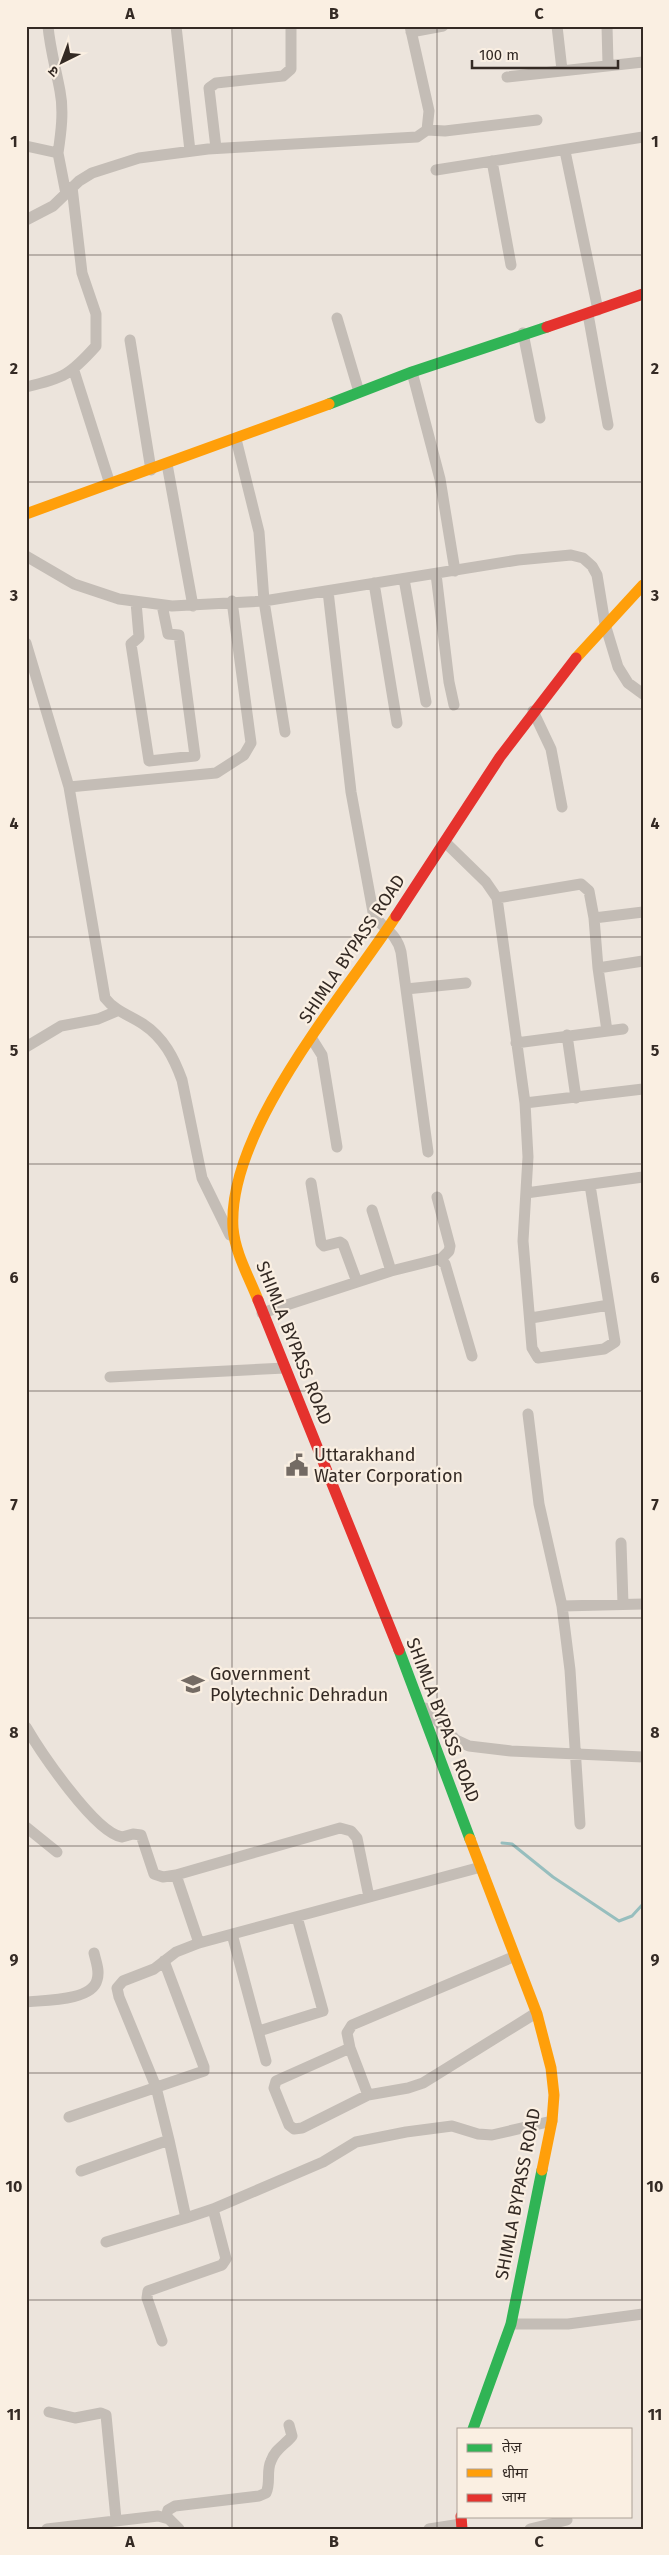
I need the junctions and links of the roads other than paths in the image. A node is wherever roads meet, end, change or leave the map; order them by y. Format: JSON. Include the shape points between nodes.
{"nodes":[{"id":1,"x":48,"y":26,"type":"edge"},
{"id":2,"x":176,"y":26,"type":"edge"},
{"id":3,"x":292,"y":26,"type":"edge"},
{"id":4,"x":443,"y":26,"type":"edge"},
{"id":5,"x":557,"y":26,"type":"edge"},
{"id":6,"x":607,"y":26,"type":"edge"},
{"id":7,"x":411,"y":29,"type":"edge"},
{"id":8,"x":643,"y":62,"type":"edge"},
{"id":9,"x":608,"y":64,"type":"junction"},
{"id":10,"x":562,"y":70,"type":"junction"},
{"id":11,"x":507,"y":77,"type":"dead end"},
{"id":12,"x":537,"y":120,"type":"dead end"},
{"id":13,"x":427,"y":130,"type":"junction"},
{"id":14,"x":643,"y":137,"type":"edge"},
{"id":15,"x":26,"y":146,"type":"edge"},
{"id":16,"x":216,"y":148,"type":"junction"},
{"id":17,"x":190,"y":151,"type":"junction"},
{"id":18,"x":565,"y":151,"type":"junction"},
{"id":19,"x":58,"y":153,"type":"junction"},
{"id":20,"x":492,"y":161,"type":"junction"},
{"id":21,"x":436,"y":170,"type":"dead end"},
{"id":22,"x":69,"y":190,"type":"junction"},
{"id":23,"x":26,"y":220,"type":"edge"},
{"id":24,"x":511,"y":265,"type":"dead end"},
{"id":25,"x":643,"y":294,"type":"edge"},
{"id":26,"x":593,"y":312,"type":"junction"},
{"id":27,"x":337,"y":318,"type":"dead end"},
{"id":28,"x":523,"y":333,"type":"junction"},
{"id":29,"x":130,"y":340,"type":"dead end"},
{"id":30,"x":74,"y":371,"type":"junction"},
{"id":31,"x":412,"y":372,"type":"junction"},
{"id":32,"x":26,"y":387,"type":"edge"},
{"id":33,"x":359,"y":392,"type":"junction"},
{"id":34,"x":540,"y":418,"type":"dead end"},
{"id":35,"x":608,"y":425,"type":"dead end"},
{"id":36,"x":236,"y":439,"type":"junction"},
{"id":37,"x":167,"y":464,"type":"junction"},
{"id":38,"x":151,"y":470,"type":"junction"},
{"id":39,"x":110,"y":484,"type":"junction"},
{"id":40,"x":26,"y":514,"type":"edge"},
{"id":41,"x":26,"y":556,"type":"edge"},
{"id":42,"x":455,"y":571,"type":"junction"},
{"id":43,"x":436,"y":574,"type":"junction"},
{"id":44,"x":404,"y":579,"type":"junction"},
{"id":45,"x":374,"y":583,"type":"junction"},
{"id":46,"x":643,"y":585,"type":"edge"},
{"id":47,"x":328,"y":591,"type":"junction"},
{"id":48,"x":264,"y":601,"type":"junction"},
{"id":49,"x":136,"y":602,"type":"junction"},
{"id":50,"x":232,"y":602,"type":"junction"},
{"id":51,"x":162,"y":605,"type":"junction"},
{"id":52,"x":193,"y":606,"type":"junction"},
{"id":53,"x":605,"y":624,"type":"junction"},
{"id":54,"x":26,"y":642,"type":"edge"},
{"id":55,"x":643,"y":694,"type":"edge"},
{"id":56,"x":426,"y":702,"type":"dead end"},
{"id":57,"x":454,"y":705,"type":"dead end"},
{"id":58,"x":533,"y":711,"type":"junction"},
{"id":59,"x":397,"y":723,"type":"dead end"},
{"id":60,"x":285,"y":732,"type":"dead end"},
{"id":61,"x":69,"y":787,"type":"junction"},
{"id":62,"x":562,"y":807,"type":"dead end"},
{"id":63,"x":445,"y":842,"type":"junction"},
{"id":64,"x":497,"y":898,"type":"junction"},
{"id":65,"x":643,"y":912,"type":"edge"},
{"id":66,"x":594,"y":918,"type":"junction"},
{"id":67,"x":388,"y":928,"type":"junction"},
{"id":68,"x":643,"y":962,"type":"edge"},
{"id":69,"x":598,"y":968,"type":"junction"},
{"id":70,"x":466,"y":983,"type":"dead end"},
{"id":71,"x":406,"y":988,"type":"junction"},
{"id":72,"x":117,"y":1011,"type":"junction"},
{"id":73,"x":622,"y":1029,"type":"dead end"},
{"id":74,"x":607,"y":1031,"type":"junction"},
{"id":75,"x":567,"y":1035,"type":"junction"},
{"id":76,"x":312,"y":1039,"type":"junction"},
{"id":77,"x":516,"y":1043,"type":"junction"},
{"id":78,"x":26,"y":1047,"type":"edge"},
{"id":79,"x":643,"y":1089,"type":"edge"},
{"id":80,"x":576,"y":1098,"type":"junction"},
{"id":81,"x":526,"y":1103,"type":"junction"},
{"id":82,"x":337,"y":1147,"type":"dead end"},
{"id":83,"x":428,"y":1152,"type":"dead end"},
{"id":84,"x":643,"y":1177,"type":"edge"},
{"id":85,"x":311,"y":1183,"type":"dead end"},
{"id":86,"x":590,"y":1185,"type":"junction"},
{"id":87,"x":526,"y":1193,"type":"junction"},
{"id":88,"x":437,"y":1197,"type":"dead end"},
{"id":89,"x":372,"y":1210,"type":"dead end"},
{"id":90,"x":236,"y":1245,"type":"junction"},
{"id":91,"x":441,"y":1259,"type":"junction"},
{"id":92,"x":391,"y":1271,"type":"junction"},
{"id":93,"x":357,"y":1282,"type":"junction"},
{"id":94,"x":609,"y":1305,"type":"junction"},
{"id":95,"x":262,"y":1313,"type":"junction"},
{"id":96,"x":531,"y":1318,"type":"junction"},
{"id":97,"x":472,"y":1356,"type":"dead end"},
{"id":98,"x":285,"y":1368,"type":"junction"},
{"id":99,"x":110,"y":1377,"type":"dead end"},
{"id":100,"x":528,"y":1414,"type":"dead end"},
{"id":101,"x":621,"y":1543,"type":"dead end"},
{"id":102,"x":623,"y":1604,"type":"junction"},
{"id":103,"x":643,"y":1604,"type":"edge"},
{"id":104,"x":562,"y":1606,"type":"junction"},
{"id":105,"x":417,"y":1699,"type":"junction"},
{"id":106,"x":26,"y":1727,"type":"edge"},
{"id":107,"x":576,"y":1754,"type":"junction"},
{"id":108,"x":643,"y":1757,"type":"edge"},
{"id":109,"x":580,"y":1824,"type":"dead end"},
{"id":110,"x":26,"y":1827,"type":"edge"},
{"id":111,"x":57,"y":1852,"type":"dead end"},
{"id":112,"x":481,"y":1867,"type":"junction"},
{"id":113,"x":176,"y":1875,"type":"junction"},
{"id":114,"x":369,"y":1897,"type":"junction"},
{"id":115,"x":297,"y":1917,"type":"junction"},
{"id":116,"x":232,"y":1934,"type":"junction"},
{"id":117,"x":199,"y":1943,"type":"junction"},
{"id":118,"x":94,"y":1953,"type":"dead end"},
{"id":119,"x":513,"y":1957,"type":"junction"},
{"id":120,"x":164,"y":1961,"type":"junction"},
{"id":121,"x":26,"y":2002,"type":"edge"},
{"id":122,"x":536,"y":2013,"type":"junction"},
{"id":123,"x":259,"y":2031,"type":"junction"},
{"id":124,"x":350,"y":2048,"type":"junction"},
{"id":125,"x":266,"y":2061,"type":"dead end"},
{"id":126,"x":156,"y":2087,"type":"junction"},
{"id":127,"x":368,"y":2095,"type":"junction"},
{"id":128,"x":69,"y":2117,"type":"dead end"},
{"id":129,"x":552,"y":2121,"type":"junction"},
{"id":130,"x":169,"y":2140,"type":"junction"},
{"id":131,"x":81,"y":2171,"type":"dead end"},
{"id":132,"x":213,"y":2209,"type":"junction"},
{"id":133,"x":186,"y":2218,"type":"junction"},
{"id":134,"x":106,"y":2242,"type":"dead end"},
{"id":135,"x":643,"y":2314,"type":"edge"},
{"id":136,"x":511,"y":2324,"type":"junction"},
{"id":137,"x":162,"y":2341,"type":"dead end"},
{"id":138,"x":49,"y":2412,"type":"dead end"},
{"id":139,"x":289,"y":2425,"type":"dead end"},
{"id":140,"x":473,"y":2428,"type":"edge"},
{"id":141,"x":166,"y":2517,"type":"junction"},
{"id":142,"x":116,"y":2519,"type":"junction"},
{"id":143,"x":567,"y":2520,"type":"dead end"},
{"id":144,"x":462,"y":2523,"type":"edge"},
{"id":145,"x":47,"y":2529,"type":"edge"},
{"id":146,"x":179,"y":2529,"type":"edge"},
{"id":147,"x":429,"y":2529,"type":"edge"},
{"id":148,"x":530,"y":2529,"type":"edge"}],
"edges":[{"from":1,"to":19,"type":"street","via":[[62,113]]},
{"from":2,"to":17,"type":"street"},
{"from":3,"to":16,"type":"street","via":[[289,72],[282,76],[216,82],[209,88]]},
{"from":4,"to":7,"type":"street"},
{"from":5,"to":10,"type":"street"},
{"from":6,"to":9,"type":"street"},
{"from":7,"to":13,"type":"street","via":[[429,111]]},
{"from":8,"to":9,"type":"street"},
{"from":9,"to":10,"type":"street"},
{"from":10,"to":11,"type":"street"},
{"from":12,"to":13,"type":"street","via":[[446,131]]},
{"from":13,"to":16,"type":"street","via":[[410,138]]},
{"from":14,"to":18,"type":"street"},
{"from":15,"to":19,"type":"street"},
{"from":16,"to":17,"type":"street"},
{"from":17,"to":22,"type":"street","via":[[156,154],[121,163],[92,173]]},
{"from":18,"to":20,"type":"street"},
{"from":18,"to":26,"type":"street"},
{"from":19,"to":22,"type":"street"},
{"from":20,"to":21,"type":"street"},
{"from":20,"to":24,"type":"street"},
{"from":22,"to":23,"type":"street","via":[[53,206]]},
{"from":22,"to":30,"type":"street","via":[[82,273],[96,314],[96,346]]},
{"from":25,"to":26,"type":"main road"},
{"from":26,"to":28,"type":"main road"},
{"from":26,"to":35,"type":"street"},
{"from":27,"to":33,"type":"street"},
{"from":28,"to":31,"type":"main road"},
{"from":28,"to":34,"type":"street"},
{"from":29,"to":38,"type":"street"},
{"from":30,"to":32,"type":"street","via":[[59,379]]},
{"from":30,"to":39,"type":"street"},
{"from":31,"to":33,"type":"main road"},
{"from":31,"to":42,"type":"street","via":[[440,479]]},
{"from":33,"to":36,"type":"main road"},
{"from":36,"to":37,"type":"main road"},
{"from":36,"to":48,"type":"street","via":[[259,532]]},
{"from":37,"to":38,"type":"main road"},
{"from":37,"to":52,"type":"street"},
{"from":38,"to":39,"type":"main road"},
{"from":39,"to":40,"type":"main road"},
{"from":41,"to":49,"type":"street","via":[[74,584]]},
{"from":42,"to":43,"type":"street"},
{"from":42,"to":53,"type":"street","via":[[557,555],[583,558],[597,576]]},
{"from":43,"to":44,"type":"street"},
{"from":43,"to":57,"type":"street"},
{"from":44,"to":45,"type":"street"},
{"from":44,"to":56,"type":"street"},
{"from":45,"to":47,"type":"street"},
{"from":45,"to":59,"type":"street"},
{"from":46,"to":53,"type":"main road","name":"SHIMLA BYPASS ROAD"},
{"from":47,"to":48,"type":"street"},
{"from":47,"to":67,"type":"street","via":[[351,792],[373,912],[375,918]]},
{"from":48,"to":50,"type":"street"},
{"from":48,"to":60,"type":"street"},
{"from":49,"to":51,"type":"street"},
{"from":49,"to":51,"type":"street","via":[[139,637],[131,644],[149,761],[195,756],[179,635],[168,634]]},
{"from":50,"to":52,"type":"street"},
{"from":50,"to":61,"type":"street","via":[[251,743],[244,755],[216,773]]},
{"from":51,"to":52,"type":"street"},
{"from":53,"to":55,"type":"street","via":[[618,667],[628,683]]},
{"from":53,"to":58,"type":"main road","name":"SHIMLA BYPASS ROAD"},
{"from":54,"to":61,"type":"street"},
{"from":58,"to":62,"type":"street","via":[[551,749]]},
{"from":58,"to":63,"type":"main road","name":"SHIMLA BYPASS ROAD"},
{"from":61,"to":72,"type":"street","via":[[102,989],[105,998]]},
{"from":63,"to":64,"type":"street","via":[[486,882]]},
{"from":63,"to":67,"type":"main road","name":"SHIMLA BYPASS ROAD"},
{"from":64,"to":66,"type":"street","via":[[582,884],[589,891]]},
{"from":64,"to":77,"type":"street"},
{"from":65,"to":66,"type":"street"},
{"from":66,"to":69,"type":"street"},
{"from":67,"to":71,"type":"street","via":[[400,945]]},
{"from":67,"to":76,"type":"main road","name":"SHIMLA BYPASS ROAD"},
{"from":68,"to":69,"type":"street"},
{"from":69,"to":74,"type":"street"},
{"from":70,"to":71,"type":"street"},
{"from":71,"to":83,"type":"street"},
{"from":72,"to":78,"type":"street","via":[[98,1019],[61,1026]]},
{"from":72,"to":90,"type":"street","via":[[143,1024],[157,1036],[176,1065],[205,1189]]},
{"from":73,"to":74,"type":"street"},
{"from":74,"to":75,"type":"street"},
{"from":75,"to":77,"type":"street"},
{"from":75,"to":80,"type":"street"},
{"from":76,"to":82,"type":"street","via":[[322,1055]]},
{"from":76,"to":90,"type":"main road","name":"SHIMLA BYPASS ROAD","via":[[274,1098],[240,1176],[234,1206]]},
{"from":77,"to":81,"type":"street"},
{"from":79,"to":80,"type":"street"},
{"from":80,"to":81,"type":"street"},
{"from":81,"to":87,"type":"street"},
{"from":84,"to":86,"type":"street"},
{"from":85,"to":93,"type":"street","via":[[321,1243],[324,1246],[342,1243]]},
{"from":86,"to":87,"type":"street"},
{"from":86,"to":94,"type":"street"},
{"from":87,"to":96,"type":"street","via":[[523,1241]]},
{"from":88,"to":91,"type":"street","via":[[450,1246]]},
{"from":89,"to":92,"type":"street"},
{"from":90,"to":95,"type":"main road","name":"SHIMLA BYPASS ROAD"},
{"from":91,"to":92,"type":"street"},
{"from":91,"to":97,"type":"street"},
{"from":92,"to":93,"type":"street"},
{"from":93,"to":95,"type":"street"},
{"from":94,"to":96,"type":"street"},
{"from":94,"to":96,"type":"street","via":[[615,1342],[604,1350],[538,1358],[532,1348]]},
{"from":95,"to":98,"type":"main road","name":"SHIMLA BYPASS ROAD"},
{"from":98,"to":99,"type":"street"},
{"from":98,"to":105,"type":"main road","name":"SHIMLA BYPASS ROAD"},
{"from":100,"to":104,"type":"street","via":[[539,1504]]},
{"from":101,"to":102,"type":"street"},
{"from":102,"to":103,"type":"street"},
{"from":102,"to":104,"type":"street"},
{"from":104,"to":107,"type":"street"},
{"from":105,"to":107,"type":"street","via":[[456,1740],[469,1746]]},
{"from":105,"to":112,"type":"main road","name":"SHIMLA BYPASS ROAD"},
{"from":106,"to":113,"type":"street","via":[[56,1774],[104,1826],[118,1837],[142,1835],[154,1874],[163,1877]]},
{"from":107,"to":108,"type":"street"},
{"from":107,"to":109,"type":"street"},
{"from":110,"to":111,"type":"street"},
{"from":112,"to":114,"type":"street"},
{"from":112,"to":119,"type":"main road","name":"SHIMLA BYPASS ROAD"},
{"from":113,"to":114,"type":"street","via":[[346,1828],[356,1838]]},
{"from":113,"to":117,"type":"street"},
{"from":114,"to":115,"type":"street"},
{"from":115,"to":116,"type":"street"},
{"from":115,"to":123,"type":"street","via":[[323,2011]]},
{"from":116,"to":117,"type":"street"},
{"from":116,"to":123,"type":"street"},
{"from":117,"to":120,"type":"street","via":[[176,1952]]},
{"from":118,"to":121,"type":"street","via":[[98,1973],[92,1989],[74,1997]]},
{"from":119,"to":122,"type":"main road","name":"SHIMLA BYPASS ROAD"},
{"from":119,"to":124,"type":"street","via":[[352,2025],[347,2033]]},
{"from":120,"to":126,"type":"street","via":[[154,1969],[123,1981],[117,1988]]},
{"from":120,"to":126,"type":"street","via":[[205,2070]]},
{"from":122,"to":127,"type":"street","via":[[423,2083]]},
{"from":122,"to":129,"type":"main road","name":"SHIMLA BYPASS ROAD","via":[[547,2053],[554,2106]]},
{"from":123,"to":125,"type":"street"},
{"from":124,"to":127,"type":"street"},
{"from":124,"to":127,"type":"street","via":[[276,2081],[274,2088],[291,2127],[299,2129]]},
{"from":126,"to":128,"type":"street"},
{"from":126,"to":130,"type":"street"},
{"from":129,"to":132,"type":"street","via":[[492,2135],[452,2126],[356,2142],[322,2162]]},
{"from":129,"to":136,"type":"main road","name":"SHIMLA BYPASS ROAD"},
{"from":130,"to":131,"type":"street"},
{"from":130,"to":133,"type":"street"},
{"from":132,"to":133,"type":"street"},
{"from":132,"to":137,"type":"street","via":[[226,2260],[222,2266],[148,2291],[147,2298]]},
{"from":133,"to":134,"type":"street"},
{"from":135,"to":136,"type":"street","via":[[568,2324]]},
{"from":136,"to":140,"type":"main road","name":"SHIMLA BYPASS ROAD"},
{"from":138,"to":142,"type":"street","via":[[75,2418],[106,2415]]},
{"from":139,"to":141,"type":"street","via":[[292,2436],[270,2461],[266,2493],[175,2506],[168,2510]]},
{"from":141,"to":142,"type":"street"},
{"from":141,"to":146,"type":"street"},
{"from":142,"to":145,"type":"street"},
{"from":143,"to":148,"type":"street"},
{"from":144,"to":147,"type":"street"}]}
